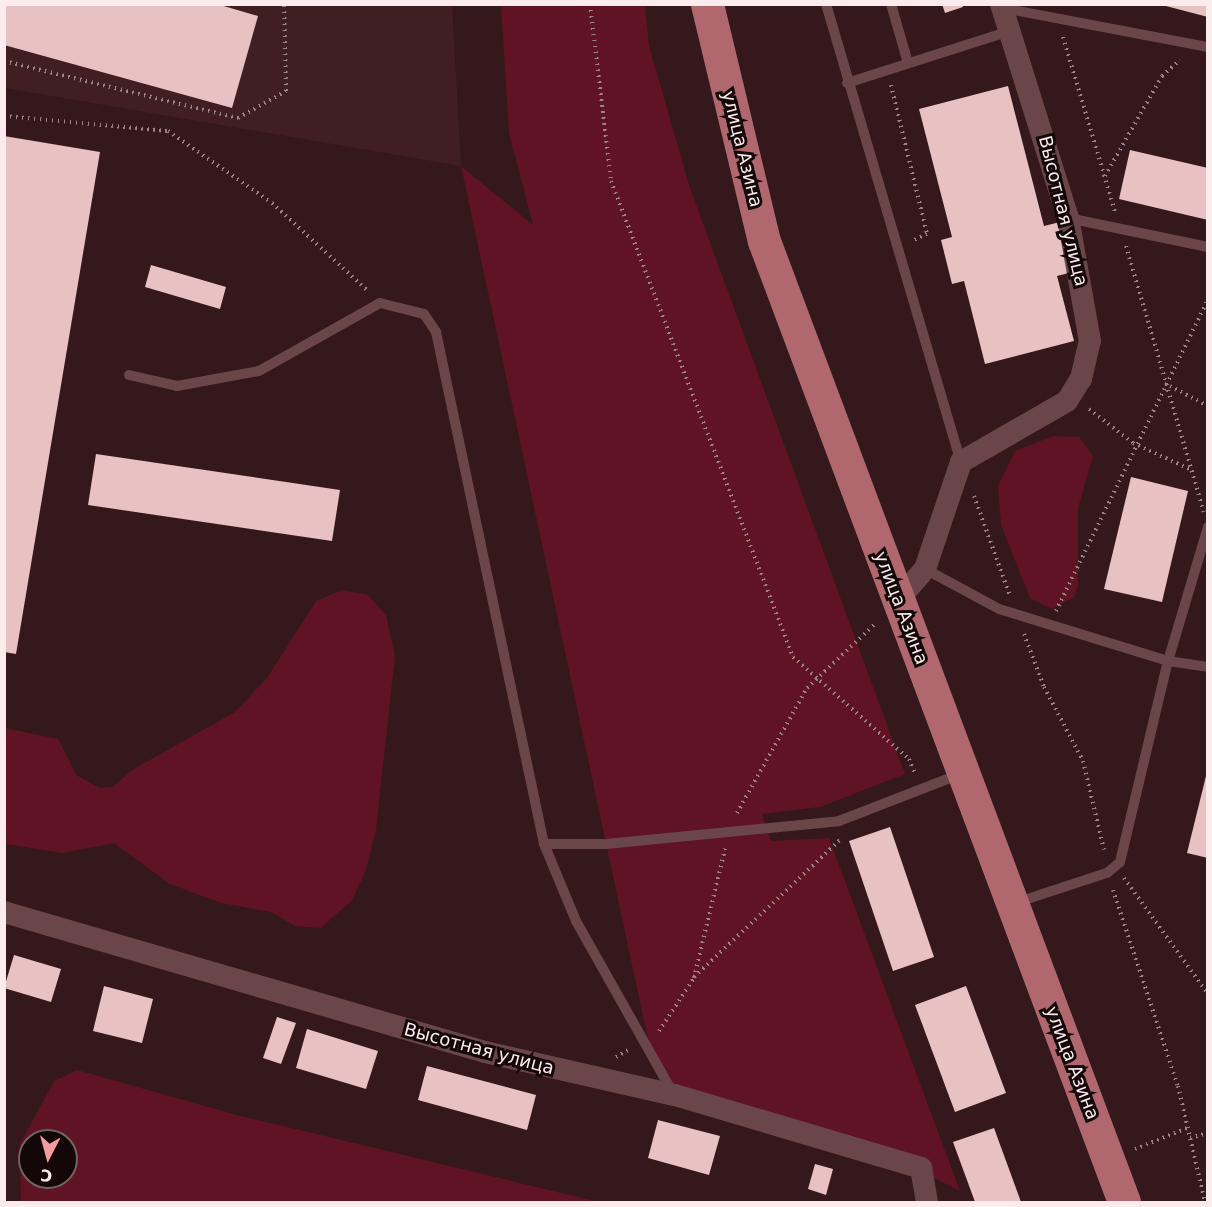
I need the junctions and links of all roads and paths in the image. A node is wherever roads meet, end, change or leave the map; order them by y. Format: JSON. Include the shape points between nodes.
{"nodes":[{"id":1,"x":284,"y":4,"type":"edge"},
{"id":2,"x":590,"y":4,"type":"edge"},
{"id":3,"x":707,"y":4,"type":"edge"},
{"id":4,"x":826,"y":4,"type":"edge"},
{"id":5,"x":891,"y":4,"type":"edge"},
{"id":6,"x":1002,"y":6,"type":"edge"},
{"id":7,"x":1058,"y":18,"type":"junction"},
{"id":8,"x":1011,"y":31,"type":"junction"},
{"id":9,"x":1202,"y":46,"type":"edge"},
{"id":10,"x":4,"y":61,"type":"edge"},
{"id":11,"x":908,"y":63,"type":"junction"},
{"id":12,"x":887,"y":70,"type":"junction"},
{"id":13,"x":848,"y":83,"type":"junction"},
{"id":14,"x":4,"y":117,"type":"edge"},
{"id":15,"x":1104,"y":176,"type":"junction"},
{"id":16,"x":1068,"y":218,"type":"junction"},
{"id":17,"x":1120,"y":229,"type":"junction"},
{"id":18,"x":1208,"y":248,"type":"edge"},
{"id":19,"x":915,"y":252,"type":"dead end"},
{"id":20,"x":1208,"y":299,"type":"edge"},
{"id":21,"x":380,"y":303,"type":"junction"},
{"id":22,"x":129,"y":375,"type":"dead end"},
{"id":23,"x":1169,"y":386,"type":"junction"},
{"id":24,"x":1074,"y":391,"type":"junction"},
{"id":25,"x":1208,"y":406,"type":"edge"},
{"id":26,"x":1133,"y":443,"type":"junction"},
{"id":27,"x":961,"y":462,"type":"junction"},
{"id":28,"x":1192,"y":471,"type":"junction"},
{"id":29,"x":1205,"y":529,"type":"edge"},
{"id":30,"x":925,"y":569,"type":"junction"},
{"id":31,"x":898,"y":600,"type":"junction"},
{"id":32,"x":1016,"y":614,"type":"junction"},
{"id":33,"x":1050,"y":625,"type":"junction"},
{"id":34,"x":1030,"y":652,"type":"junction"},
{"id":35,"x":1168,"y":661,"type":"junction"},
{"id":36,"x":1208,"y":667,"type":"edge"},
{"id":37,"x":963,"y":772,"type":"junction"},
{"id":38,"x":921,"y":789,"type":"junction"},
{"id":39,"x":871,"y":809,"type":"junction"},
{"id":40,"x":544,"y":844,"type":"junction"},
{"id":41,"x":1112,"y":869,"type":"junction"},
{"id":42,"x":1012,"y":904,"type":"junction"},
{"id":43,"x":4,"y":912,"type":"edge"},
{"id":44,"x":694,"y":978,"type":"dead end"},
{"id":45,"x":1208,"y":994,"type":"edge"},
{"id":46,"x":675,"y":1095,"type":"junction"},
{"id":47,"x":1208,"y":1133,"type":"edge"},
{"id":48,"x":1190,"y":1138,"type":"junction"},
{"id":49,"x":927,"y":1203,"type":"edge"},
{"id":50,"x":1124,"y":1203,"type":"edge"},
{"id":51,"x":1205,"y":1203,"type":"edge"}],
"edges":[{"from":1,"to":10,"type":"path","via":[[286,91],[237,118]]},
{"from":2,"to":38,"type":"path","via":[[611,181],[793,657],[909,759]]},
{"from":3,"to":31,"type":"main road","name":"улица Азина","via":[[764,241]]},
{"from":4,"to":13,"type":"lane"},
{"from":5,"to":11,"type":"lane"},
{"from":6,"to":7,"type":"lane"},
{"from":6,"to":8,"type":"street","name":"Высотная улица"},
{"from":7,"to":9,"type":"lane"},
{"from":7,"to":15,"type":"path"},
{"from":8,"to":11,"type":"lane"},
{"from":8,"to":16,"type":"street","name":"Высотная улица"},
{"from":9,"to":15,"type":"path","via":[[1162,76]]},
{"from":11,"to":12,"type":"lane"},
{"from":12,"to":13,"type":"lane"},
{"from":12,"to":19,"type":"path","via":[[927,234],[912,241]]},
{"from":13,"to":27,"type":"lane"},
{"from":14,"to":21,"type":"path","via":[[168,131],[272,203]]},
{"from":15,"to":17,"type":"path"},
{"from":16,"to":17,"type":"lane"},
{"from":16,"to":24,"type":"street","name":"Высотная улица","via":[[1090,341]]},
{"from":17,"to":18,"type":"lane"},
{"from":17,"to":23,"type":"path"},
{"from":20,"to":23,"type":"path"},
{"from":21,"to":22,"type":"lane","via":[[259,371],[177,386]]},
{"from":21,"to":40,"type":"lane","via":[[424,314],[436,332]]},
{"from":23,"to":25,"type":"path"},
{"from":23,"to":26,"type":"path"},
{"from":23,"to":28,"type":"path"},
{"from":24,"to":26,"type":"path","via":[[1104,425]]},
{"from":24,"to":27,"type":"street","via":[[1067,401]]},
{"from":26,"to":28,"type":"path"},
{"from":26,"to":33,"type":"path"},
{"from":27,"to":30,"type":"street"},
{"from":27,"to":32,"type":"path"},
{"from":28,"to":29,"type":"path","via":[[1204,506]]},
{"from":29,"to":35,"type":"lane"},
{"from":30,"to":31,"type":"street"},
{"from":30,"to":32,"type":"lane"},
{"from":31,"to":37,"type":"main road","name":"улица Азина"},
{"from":32,"to":33,"type":"lane"},
{"from":32,"to":34,"type":"path"},
{"from":33,"to":34,"type":"path"},
{"from":33,"to":35,"type":"lane"},
{"from":34,"to":41,"type":"path","via":[[1083,761]]},
{"from":35,"to":36,"type":"lane"},
{"from":35,"to":41,"type":"lane"},
{"from":37,"to":38,"type":"lane"},
{"from":37,"to":42,"type":"main road","name":"улица Азина"},
{"from":38,"to":39,"type":"lane"},
{"from":39,"to":40,"type":"lane","via":[[839,821],[606,844]]},
{"from":39,"to":44,"type":"path"},
{"from":40,"to":46,"type":"lane","via":[[576,921]]},
{"from":41,"to":42,"type":"lane"},
{"from":41,"to":45,"type":"path"},
{"from":41,"to":48,"type":"path"},
{"from":42,"to":50,"type":"main road","name":"улица Азина"},
{"from":43,"to":46,"type":"street","name":"Высотная улица","via":[[485,1052]]},
{"from":46,"to":49,"type":"street","name":"Высотная улица","via":[[921,1168]]},
{"from":47,"to":48,"type":"path"},
{"from":48,"to":51,"type":"path"}]}
